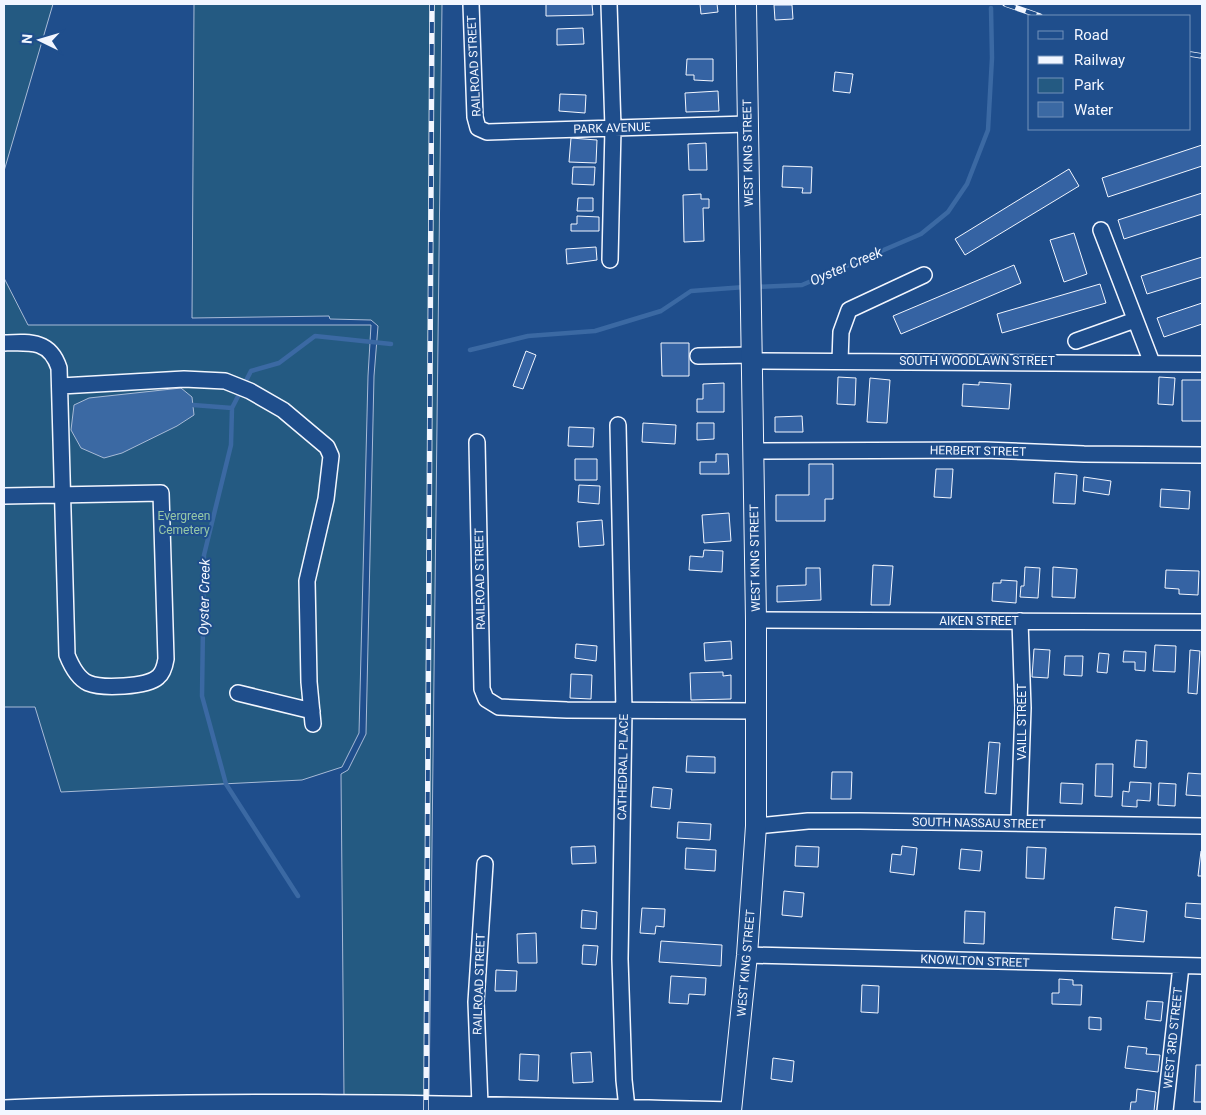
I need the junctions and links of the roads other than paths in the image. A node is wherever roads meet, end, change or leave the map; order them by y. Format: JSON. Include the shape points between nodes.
{"nodes":[{"id":1,"x":471,"y":4,"type":"edge"},
{"id":2,"x":609,"y":4,"type":"edge"},
{"id":3,"x":746,"y":4,"type":"edge"},
{"id":4,"x":747,"y":124,"type":"junction"},
{"id":5,"x":478,"y":128,"type":"joint"},
{"id":6,"x":613,"y":128,"type":"junction"},
{"id":7,"x":1101,"y":230,"type":"dead end"},
{"id":8,"x":610,"y":260,"type":"dead end"},
{"id":9,"x":924,"y":275,"type":"dead end"},
{"id":10,"x":1136,"y":320,"type":"junction"},
{"id":11,"x":1076,"y":341,"type":"dead end"},
{"id":12,"x":4,"y":343,"type":"edge"},
{"id":13,"x":698,"y":356,"type":"dead end"},
{"id":14,"x":751,"y":358,"type":"junction"},
{"id":15,"x":840,"y":361,"type":"junction"},
{"id":16,"x":1152,"y":363,"type":"junction"},
{"id":17,"x":1202,"y":364,"type":"edge"},
{"id":18,"x":61,"y":386,"type":"junction"},
{"id":19,"x":618,"y":425,"type":"dead end"},
{"id":20,"x":477,"y":442,"type":"dead end"},
{"id":21,"x":753,"y":451,"type":"junction"},
{"id":22,"x":1202,"y":454,"type":"edge"},
{"id":23,"x":64,"y":495,"type":"junction"},
{"id":24,"x":4,"y":496,"type":"edge"},
{"id":25,"x":756,"y":620,"type":"junction"},
{"id":26,"x":1020,"y":621,"type":"junction"},
{"id":27,"x":1202,"y":622,"type":"edge"},
{"id":28,"x":238,"y":694,"type":"dead end"},
{"id":29,"x":624,"y":711,"type":"junction"},
{"id":30,"x":756,"y":712,"type":"junction"},
{"id":31,"x":1019,"y":823,"type":"junction"},
{"id":32,"x":756,"y":826,"type":"junction"},
{"id":33,"x":1202,"y":826,"type":"edge"},
{"id":34,"x":485,"y":864,"type":"dead end"},
{"id":35,"x":747,"y":955,"type":"junction"},
{"id":36,"x":1181,"y":966,"type":"junction"},
{"id":37,"x":1202,"y":966,"type":"edge"},
{"id":38,"x":480,"y":1105,"type":"junction"},
{"id":39,"x":4,"y":1108,"type":"edge"},
{"id":40,"x":189,"y":1108,"type":"edge"},
{"id":41,"x":627,"y":1108,"type":"junction"},
{"id":42,"x":731,"y":1111,"type":"edge"},
{"id":43,"x":1165,"y":1111,"type":"edge"}],
"edges":[{"from":1,"to":5,"type":"street","name":"RAILROAD STREET"},
{"from":2,"to":6,"type":"street"},
{"from":3,"to":4,"type":"main road","name":"WEST KING STREET"},
{"from":4,"to":6,"type":"street","name":"PARK AVENUE"},
{"from":4,"to":14,"type":"main road","name":"WEST KING STREET"},
{"from":5,"to":6,"type":"street","name":"PARK AVENUE","via":[[487,132]]},
{"from":6,"to":8,"type":"street"},
{"from":7,"to":10,"type":"street"},
{"from":9,"to":15,"type":"street","via":[[849,310],[841,332]]},
{"from":10,"to":11,"type":"street"},
{"from":10,"to":16,"type":"street"},
{"from":12,"to":18,"type":"street","via":[[25,342],[49,349],[56,358]]},
{"from":13,"to":14,"type":"street","name":"SOUTH WOODLAWN STREET"},
{"from":14,"to":15,"type":"street","name":"SOUTH WOODLAWN STREET"},
{"from":14,"to":21,"type":"main road","name":"WEST KING STREET"},
{"from":15,"to":16,"type":"street","name":"SOUTH WOODLAWN STREET"},
{"from":16,"to":17,"type":"street","name":"SOUTH WOODLAWN STREET"},
{"from":18,"to":23,"type":"street"},
{"from":18,"to":28,"type":"street","via":[[184,379],[225,381],[284,410],[318,438],[331,456],[326,499],[306,581],[313,717]]},
{"from":19,"to":29,"type":"street","name":"CATHEDRAL PLACE"},
{"from":20,"to":29,"type":"street","name":"RAILROAD STREET","via":[[482,690],[486,699],[499,707]]},
{"from":21,"to":22,"type":"street","name":"HERBERT STREET","via":[[985,450]]},
{"from":21,"to":25,"type":"main road","name":"WEST KING STREET"},
{"from":23,"to":23,"type":"street","via":[[161,493],[166,660],[158,677],[149,682],[107,686],[88,683],[71,665],[67,648]]},
{"from":23,"to":24,"type":"street"},
{"from":25,"to":26,"type":"street","name":"AIKEN STREET"},
{"from":25,"to":30,"type":"main road","name":"WEST KING STREET"},
{"from":26,"to":27,"type":"street","name":"AIKEN STREET"},
{"from":26,"to":31,"type":"street","name":"VAILL STREET","via":[[1023,708]]},
{"from":29,"to":30,"type":"street"},
{"from":29,"to":41,"type":"street","name":"CATHEDRAL PLACE","via":[[620,959]]},
{"from":30,"to":32,"type":"main road","name":"WEST KING STREET"},
{"from":31,"to":32,"type":"street","name":"SOUTH NASSAU STREET","via":[[843,821]]},
{"from":31,"to":33,"type":"street","name":"SOUTH NASSAU STREET"},
{"from":32,"to":35,"type":"main road","name":"WEST KING STREET"},
{"from":34,"to":38,"type":"street","name":"RAILROAD STREET","via":[[476,1002]]},
{"from":35,"to":36,"type":"street","name":"KNOWLTON STREET"},
{"from":35,"to":42,"type":"main road","name":"WEST KING STREET"},
{"from":36,"to":37,"type":"street","name":"KNOWLTON STREET"},
{"from":36,"to":43,"type":"street","name":"WEST 3RD STREET"},
{"from":38,"to":40,"type":"street"},
{"from":38,"to":41,"type":"street"},
{"from":39,"to":40,"type":"street"},
{"from":41,"to":42,"type":"street"}]}
